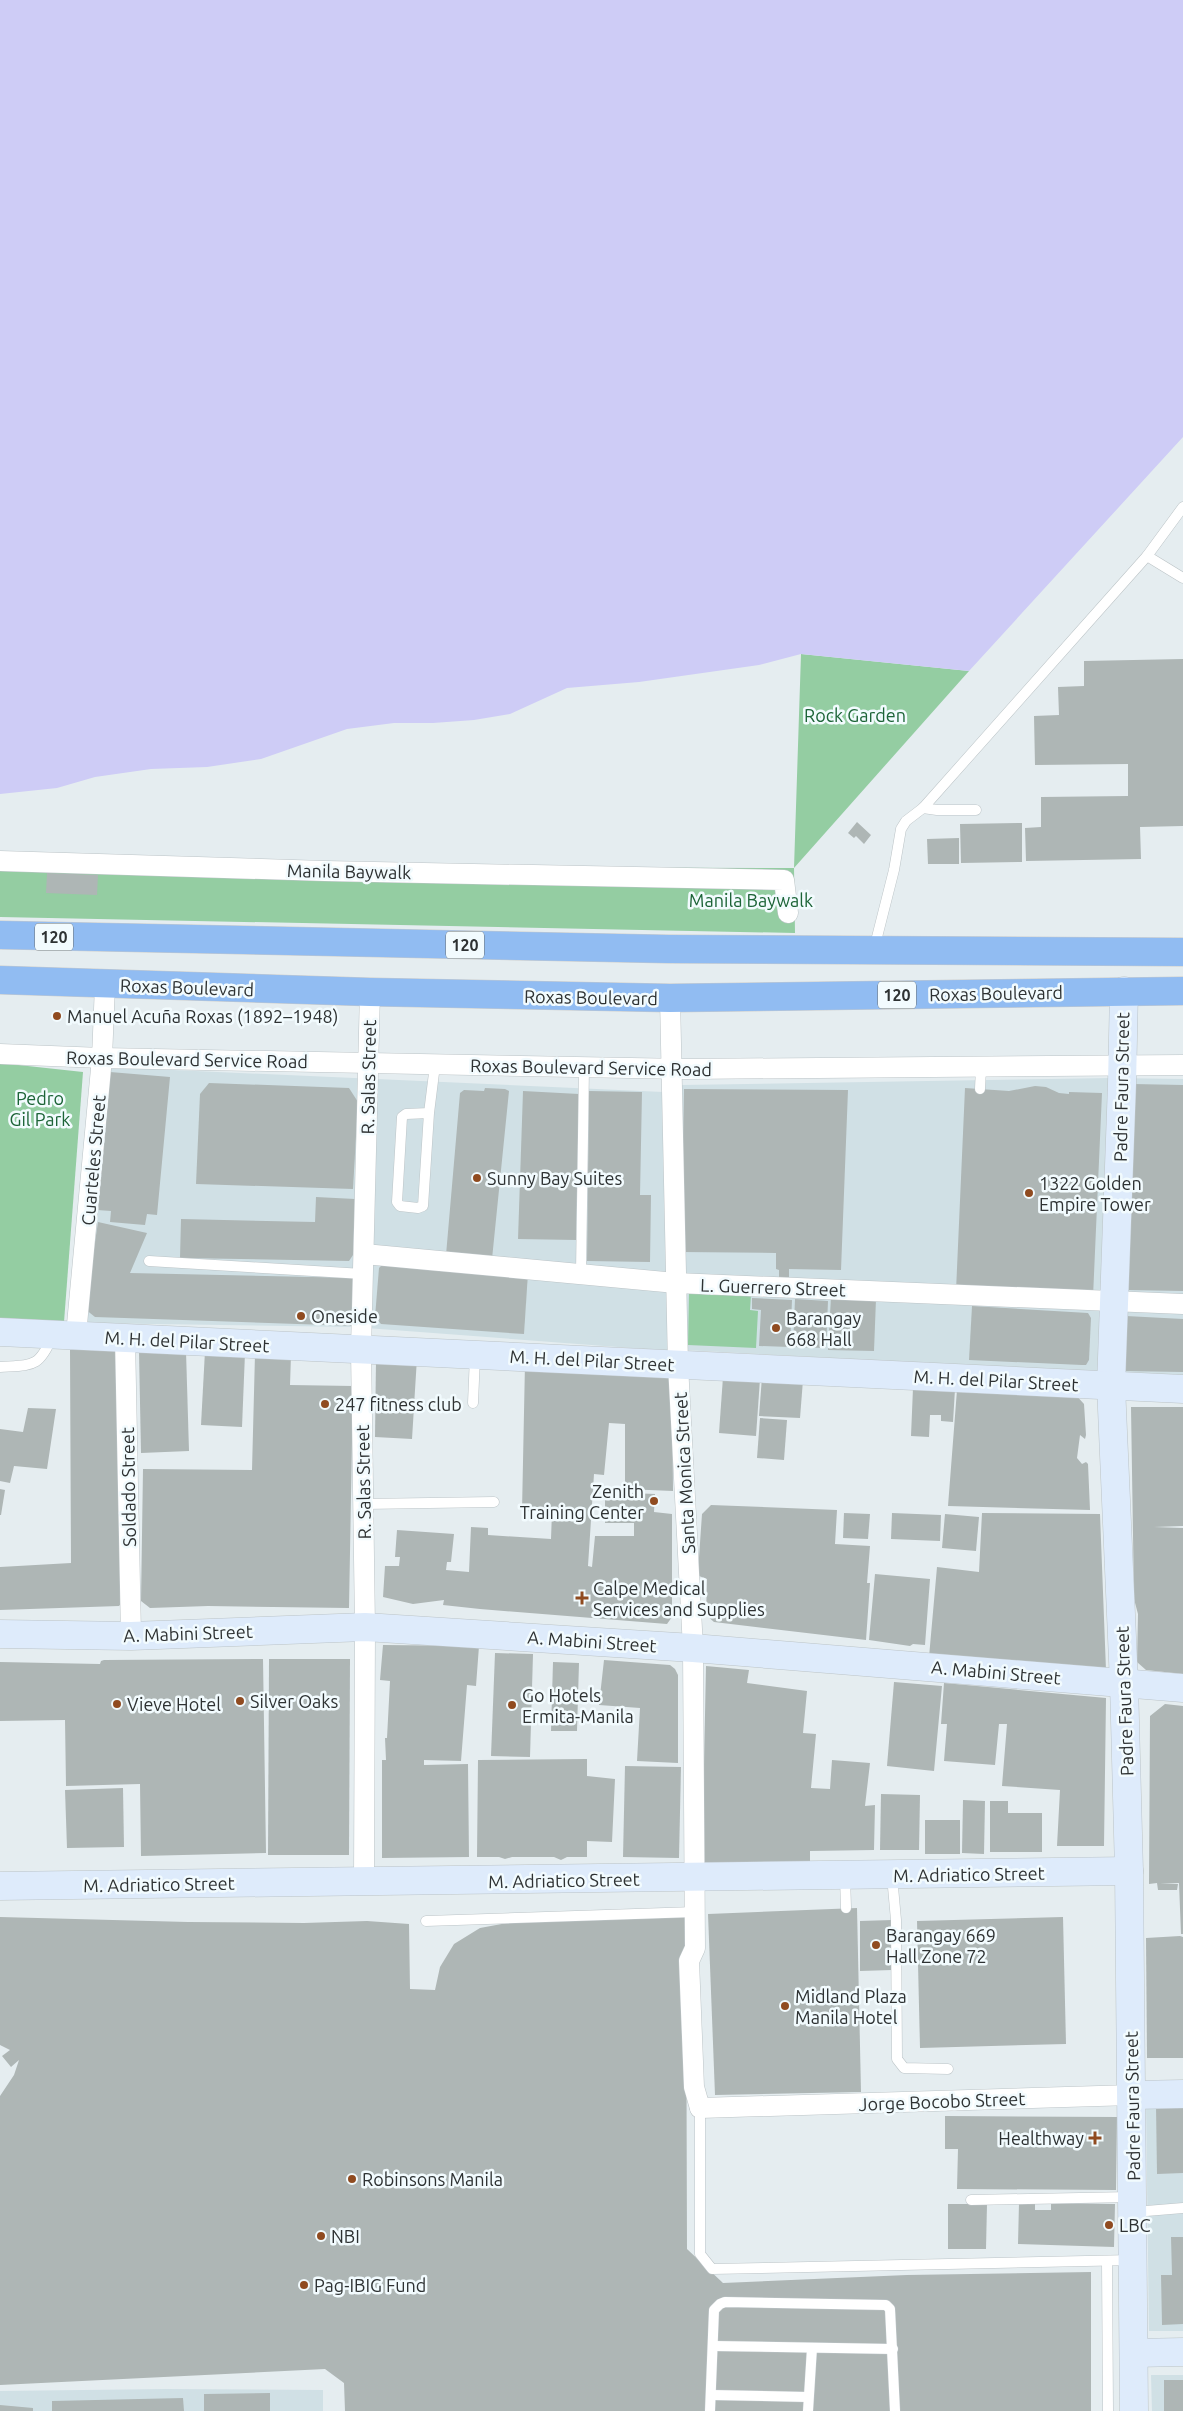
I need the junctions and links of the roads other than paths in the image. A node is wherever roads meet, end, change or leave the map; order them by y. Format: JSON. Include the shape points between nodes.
{"nodes":[{"id":1,"x":1183,"y":507,"type":"edge"},
{"id":2,"x":1147,"y":556,"type":"junction"},
{"id":3,"x":1183,"y":578,"type":"edge"},
{"id":4,"x":924,"y":808,"type":"junction"},
{"id":5,"x":976,"y":810,"type":"dead end"},
{"id":6,"x":0,"y":861,"type":"edge"},
{"id":7,"x":788,"y":913,"type":"dead end"},
{"id":8,"x":0,"y":936,"type":"edge"},
{"id":9,"x":874,"y":950,"type":"junction"},
{"id":10,"x":1183,"y":952,"type":"edge"},
{"id":11,"x":0,"y":980,"type":"edge"},
{"id":12,"x":105,"y":985,"type":"junction"},
{"id":13,"x":1183,"y":991,"type":"edge"},
{"id":14,"x":370,"y":992,"type":"junction"},
{"id":15,"x":1124,"y":992,"type":"junction"},
{"id":16,"x":670,"y":998,"type":"junction"},
{"id":17,"x":0,"y":1054,"type":"edge"},
{"id":18,"x":102,"y":1058,"type":"junction"},
{"id":19,"x":369,"y":1063,"type":"junction"},
{"id":20,"x":435,"y":1065,"type":"junction"},
{"id":21,"x":1183,"y":1065,"type":"edge"},
{"id":22,"x":584,"y":1067,"type":"junction"},
{"id":23,"x":1123,"y":1067,"type":"junction"},
{"id":24,"x":981,"y":1068,"type":"junction"},
{"id":25,"x":672,"y":1069,"type":"junction"},
{"id":26,"x":980,"y":1089,"type":"dead end"},
{"id":27,"x":429,"y":1113,"type":"junction"},
{"id":28,"x":364,"y":1254,"type":"junction"},
{"id":29,"x":149,"y":1261,"type":"dead end"},
{"id":30,"x":363,"y":1274,"type":"junction"},
{"id":31,"x":581,"y":1274,"type":"junction"},
{"id":32,"x":676,"y":1283,"type":"junction"},
{"id":33,"x":1115,"y":1302,"type":"junction"},
{"id":34,"x":1183,"y":1304,"type":"edge"},
{"id":35,"x":0,"y":1332,"type":"edge"},
{"id":36,"x":65,"y":1335,"type":"junction"},
{"id":37,"x":125,"y":1338,"type":"junction"},
{"id":38,"x":361,"y":1349,"type":"junction"},
{"id":39,"x":475,"y":1355,"type":"junction"},
{"id":40,"x":678,"y":1364,"type":"junction"},
{"id":41,"x":0,"y":1367,"type":"edge"},
{"id":42,"x":1111,"y":1386,"type":"junction"},
{"id":43,"x":1183,"y":1389,"type":"edge"},
{"id":44,"x":473,"y":1403,"type":"dead end"},
{"id":45,"x":494,"y":1502,"type":"dead end"},
{"id":46,"x":364,"y":1504,"type":"junction"},
{"id":47,"x":365,"y":1627,"type":"junction"},
{"id":48,"x":0,"y":1634,"type":"edge"},
{"id":49,"x":131,"y":1636,"type":"junction"},
{"id":50,"x":694,"y":1648,"type":"junction"},
{"id":51,"x":1124,"y":1683,"type":"junction"},
{"id":52,"x":1183,"y":1688,"type":"edge"},
{"id":53,"x":1129,"y":1871,"type":"junction"},
{"id":54,"x":892,"y":1875,"type":"junction"},
{"id":55,"x":845,"y":1876,"type":"junction"},
{"id":56,"x":694,"y":1878,"type":"junction"},
{"id":57,"x":364,"y":1882,"type":"junction"},
{"id":58,"x":0,"y":1886,"type":"edge"},
{"id":59,"x":846,"y":1908,"type":"dead end"},
{"id":60,"x":695,"y":1912,"type":"junction"},
{"id":61,"x":426,"y":1921,"type":"dead end"},
{"id":62,"x":948,"y":2069,"type":"dead end"},
{"id":63,"x":1183,"y":2094,"type":"edge"},
{"id":64,"x":1132,"y":2095,"type":"junction"},
{"id":65,"x":700,"y":2108,"type":"junction"},
{"id":66,"x":972,"y":2200,"type":"dead end"},
{"id":67,"x":1132,"y":2205,"type":"junction"},
{"id":68,"x":1183,"y":2208,"type":"edge"},
{"id":69,"x":1120,"y":2260,"type":"junction"},
{"id":70,"x":712,"y":2346,"type":"junction"},
{"id":71,"x":812,"y":2348,"type":"junction"},
{"id":72,"x":893,"y":2349,"type":"junction"},
{"id":73,"x":1134,"y":2352,"type":"junction"},
{"id":74,"x":1183,"y":2352,"type":"edge"},
{"id":75,"x":711,"y":2395,"type":"junction"},
{"id":76,"x":808,"y":2397,"type":"junction"},
{"id":77,"x":710,"y":2411,"type":"edge"},
{"id":78,"x":808,"y":2411,"type":"edge"},
{"id":79,"x":895,"y":2411,"type":"edge"},
{"id":80,"x":1108,"y":2411,"type":"edge"},
{"id":81,"x":1134,"y":2411,"type":"edge"}],
"edges":[{"from":1,"to":2,"type":"lane"},
{"from":2,"to":3,"type":"lane"},
{"from":2,"to":4,"type":"lane"},
{"from":4,"to":5,"type":"lane"},
{"from":4,"to":9,"type":"lane","via":[[906,821],[901,829]]},
{"from":6,"to":7,"type":"street","name":"Manila Baywalk","via":[[784,880]]},
{"from":8,"to":9,"type":"highway","number":"120"},
{"from":9,"to":10,"type":"highway","number":"120"},
{"from":11,"to":12,"type":"highway","name":"Roxas Boulevard","number":"120"},
{"from":12,"to":14,"type":"highway","name":"Roxas Boulevard","number":"120"},
{"from":12,"to":18,"type":"street","name":"Cuarteles Street"},
{"from":13,"to":15,"type":"highway","name":"Roxas Boulevard","number":"120"},
{"from":14,"to":16,"type":"highway","name":"Roxas Boulevard","number":"120"},
{"from":14,"to":19,"type":"street","name":"R. Salas Street"},
{"from":15,"to":16,"type":"highway","name":"Roxas Boulevard","number":"120"},
{"from":15,"to":23,"type":"street","name":"Padre Faura Street"},
{"from":16,"to":25,"type":"street","name":"Santa Monica Street"},
{"from":17,"to":18,"type":"street","name":"Roxas Boulevard Service Road"},
{"from":18,"to":19,"type":"street","name":"Roxas Boulevard Service Road"},
{"from":18,"to":36,"type":"street","name":"Cuarteles Street"},
{"from":19,"to":20,"type":"street","name":"Roxas Boulevard Service Road"},
{"from":19,"to":28,"type":"street","name":"R. Salas Street"},
{"from":20,"to":22,"type":"street","name":"Roxas Boulevard Service Road"},
{"from":20,"to":27,"type":"lane"},
{"from":21,"to":23,"type":"street","name":"Roxas Boulevard Service Road"},
{"from":22,"to":25,"type":"street","name":"Roxas Boulevard Service Road"},
{"from":22,"to":31,"type":"lane"},
{"from":23,"to":24,"type":"street","name":"Roxas Boulevard Service Road"},
{"from":23,"to":33,"type":"street","name":"Padre Faura Street"},
{"from":24,"to":25,"type":"street","name":"Roxas Boulevard Service Road"},
{"from":24,"to":26,"type":"lane"},
{"from":25,"to":32,"type":"street","name":"Santa Monica Street"},
{"from":27,"to":27,"type":"lane","via":[[423,1206],[400,1206],[397,1202],[402,1117]]},
{"from":28,"to":30,"type":"street","name":"R. Salas Street"},
{"from":28,"to":31,"type":"street","name":"L. Guerrero Street"},
{"from":29,"to":30,"type":"lane"},
{"from":30,"to":38,"type":"street","name":"R. Salas Street"},
{"from":31,"to":32,"type":"street","name":"L. Guerrero Street"},
{"from":32,"to":33,"type":"street","name":"L. Guerrero Street"},
{"from":32,"to":40,"type":"street","name":"Santa Monica Street"},
{"from":33,"to":34,"type":"street","name":"L. Guerrero Street"},
{"from":33,"to":42,"type":"street","name":"Padre Faura Street"},
{"from":35,"to":36,"type":"street","name":"M. H. del Pilar Street"},
{"from":36,"to":37,"type":"street","name":"M. H. del Pilar Street"},
{"from":36,"to":41,"type":"lane","via":[[32,1365]]},
{"from":37,"to":38,"type":"street","name":"M. H. del Pilar Street"},
{"from":37,"to":49,"type":"street","name":"Soldado Street"},
{"from":38,"to":39,"type":"street","name":"M. H. del Pilar Street"},
{"from":38,"to":46,"type":"street","name":"R. Salas Street"},
{"from":39,"to":40,"type":"street","name":"M. H. del Pilar Street"},
{"from":39,"to":44,"type":"lane"},
{"from":40,"to":42,"type":"street","name":"M. H. del Pilar Street"},
{"from":40,"to":50,"type":"street","name":"Santa Monica Street"},
{"from":42,"to":43,"type":"street","name":"M. H. del Pilar Street"},
{"from":42,"to":51,"type":"street","name":"Padre Faura Street"},
{"from":45,"to":46,"type":"lane"},
{"from":46,"to":47,"type":"street","name":"R. Salas Street"},
{"from":47,"to":49,"type":"street","name":"A. Mabini Street"},
{"from":47,"to":50,"type":"street","name":"A. Mabini Street"},
{"from":47,"to":57,"type":"street","name":"R. Salas Street"},
{"from":48,"to":49,"type":"street","name":"A. Mabini Street"},
{"from":50,"to":51,"type":"street","name":"A. Mabini Street"},
{"from":50,"to":56,"type":"street","name":"Santa Monica Street"},
{"from":51,"to":52,"type":"street","name":"A. Mabini Street"},
{"from":51,"to":53,"type":"street","name":"Padre Faura Street"},
{"from":53,"to":54,"type":"street","name":"M. Adriatico Street"},
{"from":53,"to":64,"type":"street","name":"Padre Faura Street"},
{"from":54,"to":55,"type":"street","name":"M. Adriatico Street"},
{"from":54,"to":62,"type":"lane","via":[[896,1920],[896,2059],[904,2068]]},
{"from":55,"to":56,"type":"street","name":"M. Adriatico Street"},
{"from":55,"to":59,"type":"lane"},
{"from":56,"to":57,"type":"street","name":"M. Adriatico Street"},
{"from":56,"to":60,"type":"street","name":"Santa Monica Street"},
{"from":57,"to":58,"type":"street","name":"M. Adriatico Street"},
{"from":60,"to":61,"type":"lane"},
{"from":60,"to":65,"type":"street","name":"Santa Monica Street","via":[[695,1948],[688,1961],[694,2087]]},
{"from":63,"to":64,"type":"street","name":"Jorge Bocobo Street"},
{"from":64,"to":65,"type":"street","name":"Jorge Bocobo Street"},
{"from":64,"to":67,"type":"street","name":"Padre Faura Street"},
{"from":65,"to":69,"type":"lane","via":[[700,2254],[712,2269]]},
{"from":66,"to":67,"type":"lane"},
{"from":67,"to":68,"type":"lane"},
{"from":67,"to":69,"type":"street","name":"Padre Faura Street"},
{"from":69,"to":73,"type":"street","name":"Padre Faura Street"},
{"from":69,"to":80,"type":"lane"},
{"from":70,"to":71,"type":"lane"},
{"from":70,"to":72,"type":"lane","via":[[714,2310],[725,2302],[882,2304],[890,2309]]},
{"from":70,"to":75,"type":"lane"},
{"from":71,"to":72,"type":"lane"},
{"from":71,"to":76,"type":"lane"},
{"from":72,"to":79,"type":"lane"},
{"from":73,"to":74,"type":"street"},
{"from":73,"to":81,"type":"street","name":"Padre Faura Street"},
{"from":75,"to":76,"type":"lane"},
{"from":75,"to":77,"type":"lane"},
{"from":76,"to":78,"type":"lane"}]}
